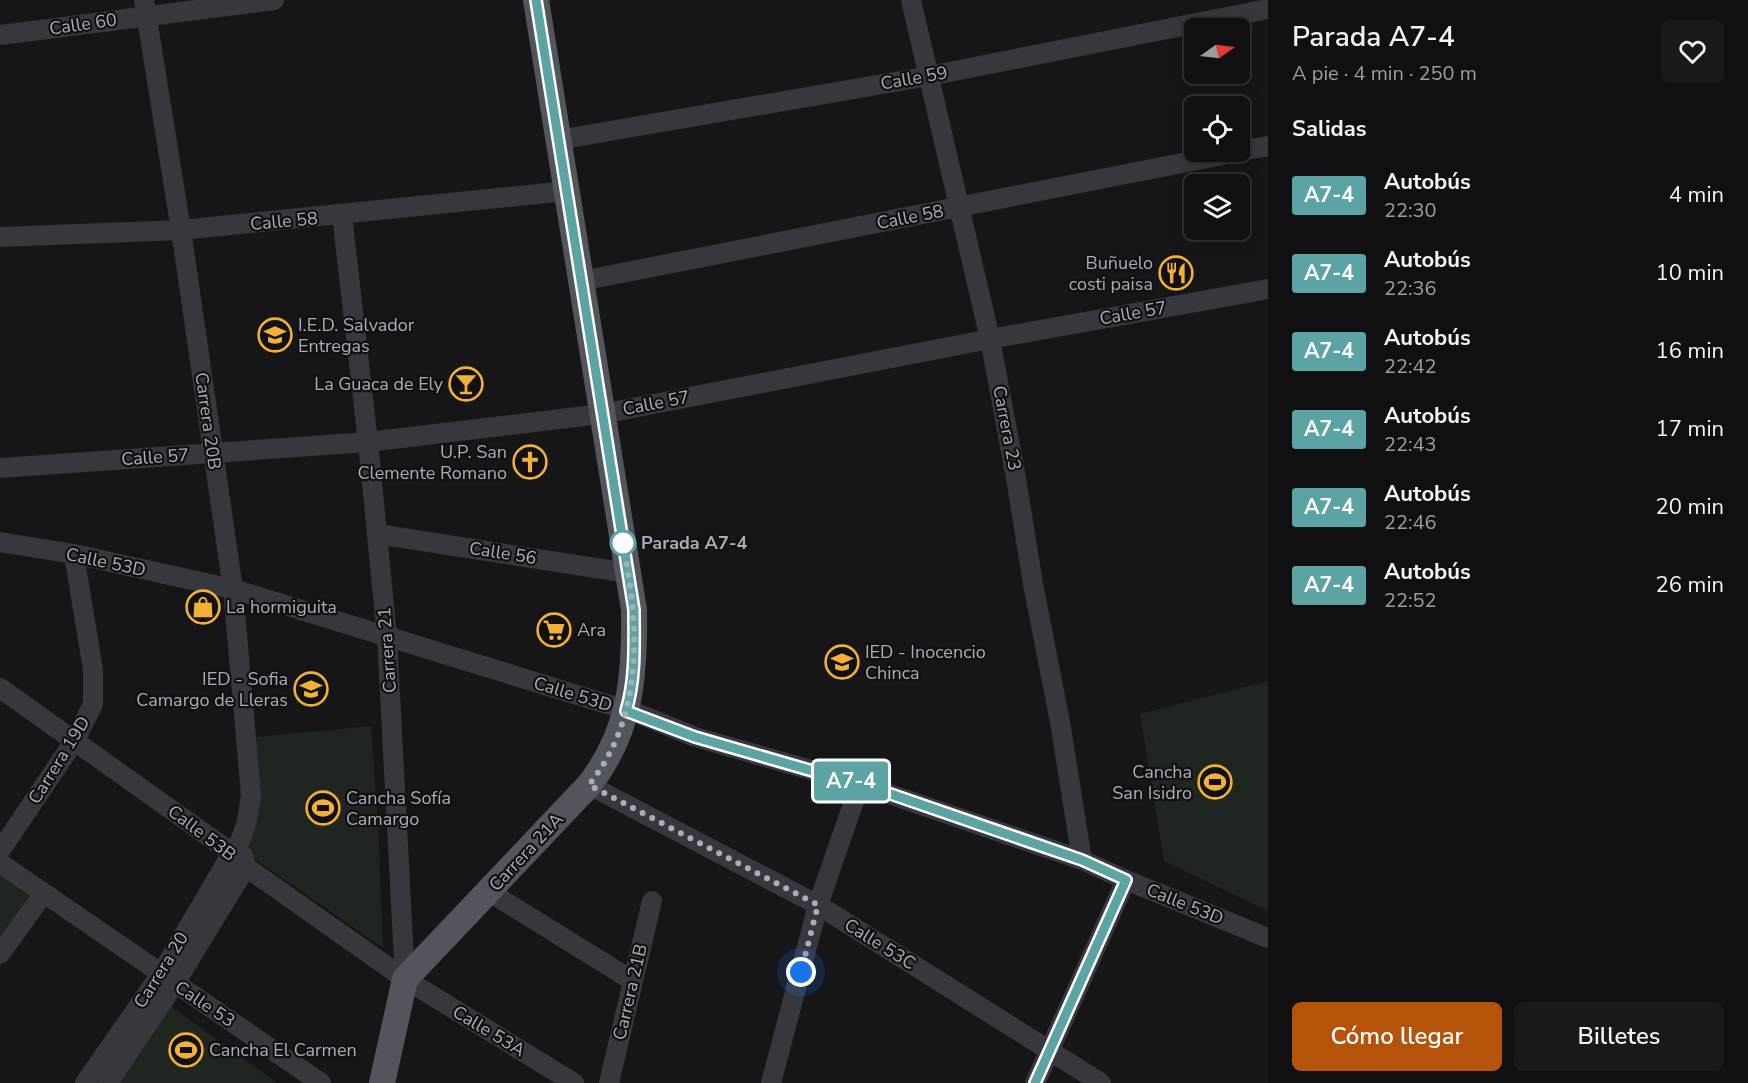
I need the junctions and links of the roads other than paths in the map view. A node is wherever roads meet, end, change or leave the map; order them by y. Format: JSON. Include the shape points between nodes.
{"nodes":[{"id":1,"x":274,"y":0,"type":"edge"},
{"id":2,"x":536,"y":0,"type":"edge"},
{"id":3,"x":911,"y":0,"type":"edge"},
{"id":4,"x":145,"y":8,"type":"edge"},
{"id":5,"x":1268,"y":9,"type":"edge"},
{"id":6,"x":0,"y":35,"type":"edge"},
{"id":7,"x":929,"y":76,"type":"junction"},
{"id":8,"x":558,"y":140,"type":"junction"},
{"id":9,"x":1268,"y":146,"type":"edge"},
{"id":10,"x":1250,"y":149,"type":"edge"},
{"id":11,"x":1184,"y":162,"type":"edge"},
{"id":12,"x":567,"y":191,"type":"junction"},
{"id":13,"x":960,"y":207,"type":"junction"},
{"id":14,"x":342,"y":215,"type":"junction"},
{"id":15,"x":181,"y":230,"type":"junction"},
{"id":16,"x":0,"y":237,"type":"edge"},
{"id":17,"x":581,"y":281,"type":"junction"},
{"id":18,"x":1268,"y":289,"type":"edge"},
{"id":19,"x":990,"y":339,"type":"junction"},
{"id":20,"x":602,"y":414,"type":"junction"},
{"id":21,"x":368,"y":442,"type":"junction"},
{"id":22,"x":213,"y":453,"type":"junction"},
{"id":23,"x":0,"y":468,"type":"edge"},
{"id":24,"x":377,"y":534,"type":"junction"},
{"id":25,"x":0,"y":543,"type":"edge"},
{"id":26,"x":74,"y":554,"type":"junction"},
{"id":27,"x":628,"y":573,"type":"junction"},
{"id":28,"x":234,"y":589,"type":"junction"},
{"id":29,"x":387,"y":637,"type":"junction"},
{"id":30,"x":0,"y":688,"type":"edge"},
{"id":31,"x":626,"y":711,"type":"junction"},
{"id":32,"x":75,"y":740,"type":"junction"},
{"id":33,"x":860,"y":784,"type":"junction"},
{"id":34,"x":589,"y":785,"type":"junction"},
{"id":35,"x":236,"y":848,"type":"junction"},
{"id":36,"x":0,"y":851,"type":"edge"},
{"id":37,"x":1082,"y":860,"type":"junction"},
{"id":38,"x":0,"y":863,"type":"edge"},
{"id":39,"x":246,"y":867,"type":"junction"},
{"id":40,"x":1126,"y":880,"type":"junction"},
{"id":41,"x":488,"y":891,"type":"junction"},
{"id":42,"x":44,"y":893,"type":"junction"},
{"id":43,"x":652,"y":901,"type":"dead end"},
{"id":44,"x":818,"y":905,"type":"junction"},
{"id":45,"x":1268,"y":938,"type":"edge"},
{"id":46,"x":0,"y":954,"type":"edge"},
{"id":47,"x":168,"y":978,"type":"junction"},
{"id":48,"x":405,"y":979,"type":"junction"},
{"id":49,"x":633,"y":981,"type":"junction"},
{"id":50,"x":1049,"y":1051,"type":"junction"},
{"id":51,"x":85,"y":1083,"type":"edge"},
{"id":52,"x":108,"y":1083,"type":"edge"},
{"id":53,"x":321,"y":1083,"type":"edge"},
{"id":54,"x":382,"y":1083,"type":"edge"},
{"id":55,"x":574,"y":1083,"type":"edge"},
{"id":56,"x":609,"y":1083,"type":"edge"},
{"id":57,"x":771,"y":1083,"type":"edge"},
{"id":58,"x":1035,"y":1083,"type":"edge"},
{"id":59,"x":1101,"y":1083,"type":"edge"}],
"edges":[{"from":1,"to":4,"type":"street","name":"Calle 60"},
{"from":2,"to":8,"type":"main road"},
{"from":3,"to":7,"type":"street","name":"Carrera 23"},
{"from":4,"to":6,"type":"street","name":"Calle 60"},
{"from":4,"to":15,"type":"street","name":"Carrera 20B"},
{"from":5,"to":7,"type":"street","name":"Calle 59"},
{"from":7,"to":8,"type":"street","name":"Calle 59"},
{"from":7,"to":13,"type":"street","name":"Carrera 23"},
{"from":8,"to":12,"type":"main road"},
{"from":9,"to":10,"type":"street","name":"Calle 58"},
{"from":11,"to":13,"type":"street","name":"Calle 58"},
{"from":12,"to":14,"type":"street","name":"Calle 58"},
{"from":12,"to":17,"type":"main road"},
{"from":13,"to":17,"type":"street","name":"Calle 58"},
{"from":13,"to":19,"type":"street","name":"Carrera 23"},
{"from":14,"to":15,"type":"street","name":"Calle 58"},
{"from":14,"to":21,"type":"street","name":"Carrera 21"},
{"from":15,"to":16,"type":"street","name":"Calle 58"},
{"from":15,"to":22,"type":"street","name":"Carrera 20B"},
{"from":17,"to":20,"type":"main road"},
{"from":18,"to":19,"type":"street","name":"Calle 57"},
{"from":19,"to":20,"type":"street","name":"Calle 57"},
{"from":19,"to":37,"type":"street","name":"Carrera 23"},
{"from":20,"to":21,"type":"street","name":"Calle 57"},
{"from":20,"to":27,"type":"main road"},
{"from":21,"to":22,"type":"street","name":"Calle 57"},
{"from":21,"to":24,"type":"street","name":"Carrera 21"},
{"from":22,"to":23,"type":"street","name":"Calle 57"},
{"from":22,"to":28,"type":"street","name":"Carrera 20B"},
{"from":24,"to":27,"type":"street","name":"Calle 56"},
{"from":24,"to":29,"type":"street","name":"Carrera 21"},
{"from":25,"to":26,"type":"street","name":"Calle 53D"},
{"from":26,"to":28,"type":"street","name":"Calle 53D"},
{"from":26,"to":32,"type":"street","name":"Carrera 19D","via":[[93,670],[93,704]]},
{"from":27,"to":31,"type":"main road","via":[[634,647]]},
{"from":28,"to":29,"type":"street","name":"Calle 53D"},
{"from":28,"to":35,"type":"street","name":"Carrera 20B","via":[[250,795],[248,815]]},
{"from":29,"to":31,"type":"street","name":"Calle 53D"},
{"from":29,"to":48,"type":"street","name":"Carrera 21"},
{"from":30,"to":32,"type":"street","name":"Calle 53B"},
{"from":31,"to":33,"type":"street","name":"Calle 53D","via":[[695,737]]},
{"from":31,"to":34,"type":"main road","name":"Carrera 21A","via":[[612,750]]},
{"from":32,"to":35,"type":"street","name":"Calle 53B"},
{"from":32,"to":36,"type":"street","name":"Carrera 19D"},
{"from":33,"to":37,"type":"street","name":"Calle 53D"},
{"from":33,"to":44,"type":"street"},
{"from":34,"to":41,"type":"main road","name":"Carrera 21A"},
{"from":34,"to":44,"type":"street","name":"Calle 53C"},
{"from":35,"to":39,"type":"street","name":"Calle 53B"},
{"from":35,"to":47,"type":"street","name":"Carrera 20"},
{"from":37,"to":40,"type":"street","name":"Calle 53D"},
{"from":38,"to":42,"type":"street","name":"Calle 53"},
{"from":39,"to":47,"type":"street","name":"Carrera 20"},
{"from":39,"to":48,"type":"street","name":"Calle 53B"},
{"from":40,"to":45,"type":"street","name":"Calle 53D"},
{"from":40,"to":50,"type":"street"},
{"from":41,"to":48,"type":"main road","name":"Carrera 21A"},
{"from":41,"to":49,"type":"street"},
{"from":42,"to":46,"type":"street"},
{"from":42,"to":47,"type":"street","name":"Calle 53"},
{"from":43,"to":49,"type":"street","name":"Carrera 21B"},
{"from":44,"to":50,"type":"street","name":"Calle 53C"},
{"from":44,"to":57,"type":"street"},
{"from":47,"to":51,"type":"street","name":"Carrera 20"},
{"from":47,"to":52,"type":"street","name":"Carrera 20"},
{"from":47,"to":53,"type":"street","name":"Calle 53"},
{"from":48,"to":54,"type":"main road","name":"Carrera 21"},
{"from":48,"to":55,"type":"street","name":"Calle 53A"},
{"from":49,"to":56,"type":"street","name":"Carrera 21B"},
{"from":50,"to":58,"type":"street"},
{"from":50,"to":59,"type":"street","name":"Calle 53C"}]}
